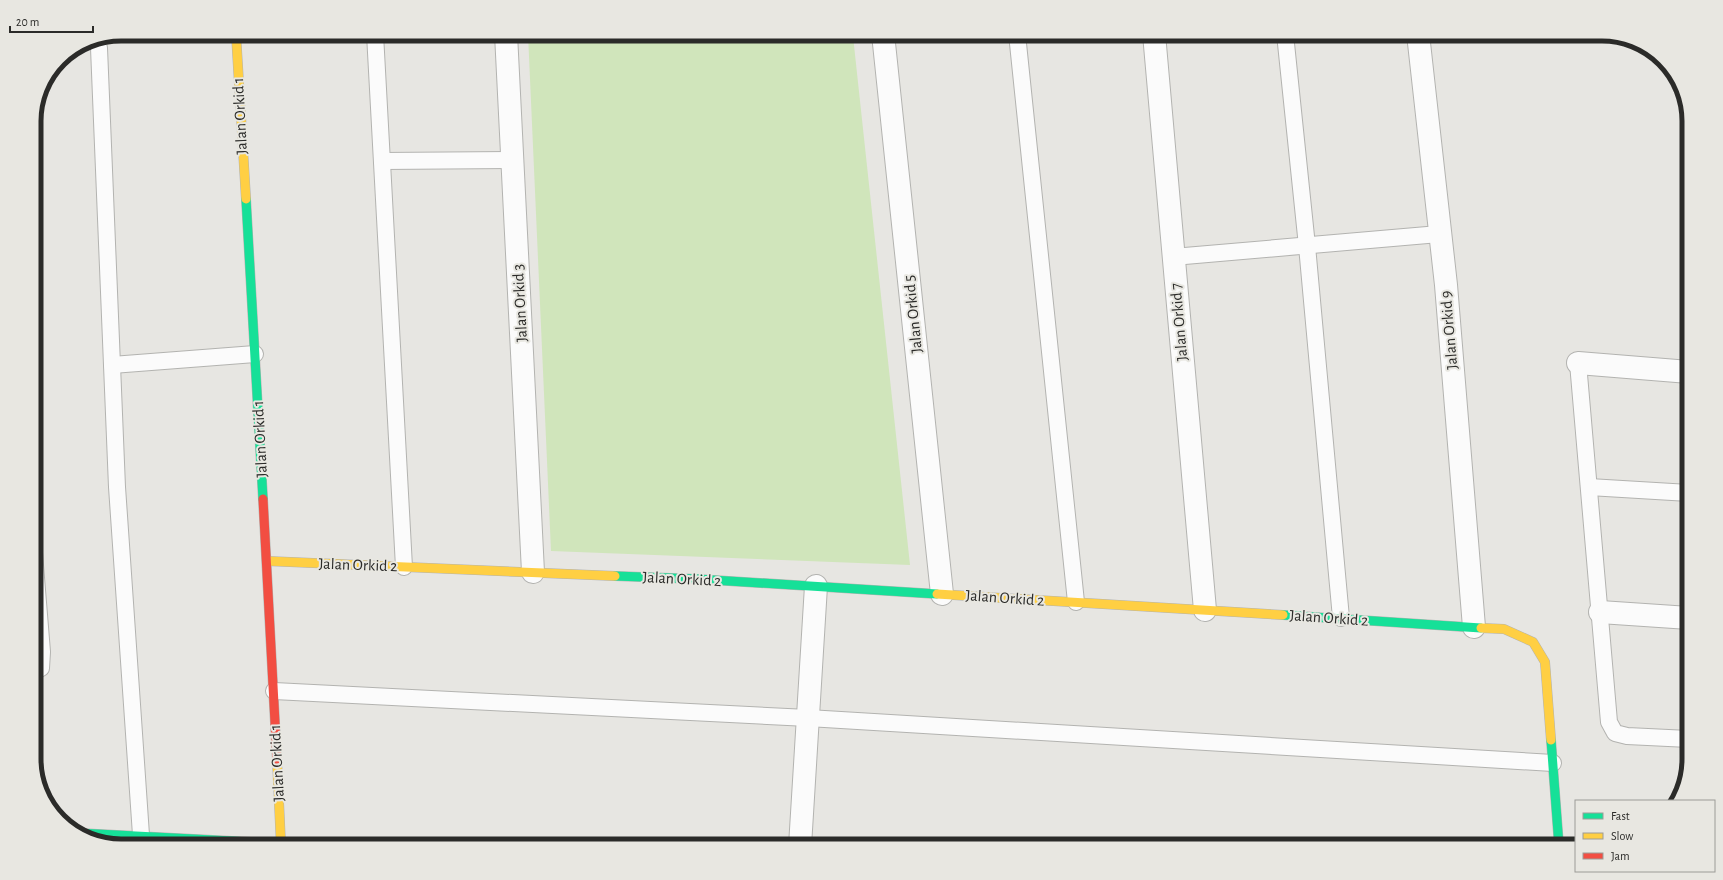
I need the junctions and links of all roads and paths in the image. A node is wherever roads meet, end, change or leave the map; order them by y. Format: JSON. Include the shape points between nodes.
{"nodes":[{"id":1,"x":236,"y":41,"type":"edge"},
{"id":2,"x":375,"y":41,"type":"edge"},
{"id":3,"x":506,"y":41,"type":"edge"},
{"id":4,"x":885,"y":41,"type":"edge"},
{"id":5,"x":1018,"y":41,"type":"edge"},
{"id":6,"x":1155,"y":41,"type":"edge"},
{"id":7,"x":1286,"y":41,"type":"edge"},
{"id":8,"x":1419,"y":41,"type":"edge"},
{"id":9,"x":98,"y":45,"type":"edge"},
{"id":10,"x":513,"y":160,"type":"junction"},
{"id":11,"x":382,"y":161,"type":"junction"},
{"id":12,"x":1439,"y":234,"type":"junction"},
{"id":13,"x":1307,"y":246,"type":"junction"},
{"id":14,"x":1173,"y":257,"type":"junction"},
{"id":15,"x":255,"y":354,"type":"junction"},
{"id":16,"x":1578,"y":363,"type":"joint"},
{"id":17,"x":112,"y":365,"type":"junction"},
{"id":18,"x":1682,"y":371,"type":"edge"},
{"id":19,"x":1589,"y":487,"type":"junction"},
{"id":20,"x":1682,"y":492,"type":"edge"},
{"id":21,"x":267,"y":561,"type":"junction"},
{"id":22,"x":404,"y":567,"type":"junction"},
{"id":23,"x":533,"y":572,"type":"junction"},
{"id":24,"x":816,"y":586,"type":"junction"},
{"id":25,"x":942,"y":594,"type":"junction"},
{"id":26,"x":1076,"y":602,"type":"junction"},
{"id":27,"x":1205,"y":610,"type":"junction"},
{"id":28,"x":1600,"y":612,"type":"junction"},
{"id":29,"x":1341,"y":618,"type":"junction"},
{"id":30,"x":1682,"y":618,"type":"edge"},
{"id":31,"x":1474,"y":627,"type":"junction"},
{"id":32,"x":41,"y":640,"type":"edge"},
{"id":33,"x":41,"y":660,"type":"edge"},
{"id":34,"x":274,"y":691,"type":"junction"},
{"id":35,"x":808,"y":718,"type":"junction"},
{"id":36,"x":1682,"y":739,"type":"edge"},
{"id":37,"x":1553,"y":763,"type":"junction"},
{"id":38,"x":91,"y":833,"type":"edge"},
{"id":39,"x":141,"y":835,"type":"junction"},
{"id":40,"x":197,"y":839,"type":"edge"},
{"id":41,"x":281,"y":839,"type":"edge"},
{"id":42,"x":800,"y":839,"type":"edge"},
{"id":43,"x":1558,"y":839,"type":"edge"}],
"edges":[{"from":1,"to":15,"type":"street","name":"Jalan Orkid 1"},
{"from":2,"to":11,"type":"lane"},
{"from":3,"to":10,"type":"street","name":"Jalan Orkid 3"},
{"from":4,"to":25,"type":"street","name":"Jalan Orkid 5"},
{"from":5,"to":26,"type":"lane"},
{"from":6,"to":14,"type":"street","name":"Jalan Orkid 7"},
{"from":7,"to":13,"type":"lane"},
{"from":8,"to":12,"type":"street","name":"Jalan Orkid 9"},
{"from":9,"to":17,"type":"lane"},
{"from":10,"to":11,"type":"lane"},
{"from":10,"to":23,"type":"street","name":"Jalan Orkid 3"},
{"from":11,"to":22,"type":"lane"},
{"from":12,"to":13,"type":"lane"},
{"from":12,"to":31,"type":"street","name":"Jalan Orkid 9","via":[[1446,285]]},
{"from":13,"to":14,"type":"lane"},
{"from":13,"to":29,"type":"lane"},
{"from":14,"to":27,"type":"street","name":"Jalan Orkid 7"},
{"from":15,"to":17,"type":"lane"},
{"from":15,"to":21,"type":"street","name":"Jalan Orkid 1"},
{"from":16,"to":18,"type":"street"},
{"from":16,"to":19,"type":"lane"},
{"from":17,"to":39,"type":"lane","via":[[117,487]]},
{"from":19,"to":20,"type":"lane"},
{"from":19,"to":28,"type":"lane"},
{"from":21,"to":22,"type":"street","name":"Jalan Orkid 2"},
{"from":21,"to":34,"type":"street","name":"Jalan Orkid 1"},
{"from":22,"to":23,"type":"street","name":"Jalan Orkid 2"},
{"from":23,"to":24,"type":"street","name":"Jalan Orkid 2"},
{"from":24,"to":25,"type":"street","name":"Jalan Orkid 2"},
{"from":24,"to":35,"type":"street"},
{"from":25,"to":26,"type":"street","name":"Jalan Orkid 2"},
{"from":26,"to":27,"type":"street","name":"Jalan Orkid 2"},
{"from":27,"to":29,"type":"street","name":"Jalan Orkid 2"},
{"from":28,"to":30,"type":"street"},
{"from":28,"to":36,"type":"lane","via":[[1609,722],[1615,733]]},
{"from":29,"to":31,"type":"street","name":"Jalan Orkid 2"},
{"from":31,"to":37,"type":"street","name":"Jalan Orkid 2","via":[[1504,629],[1526,639],[1532,642],[1546,662]]},
{"from":32,"to":33,"type":"lane"},
{"from":34,"to":35,"type":"lane"},
{"from":34,"to":41,"type":"street","name":"Jalan Orkid 1"},
{"from":35,"to":37,"type":"lane"},
{"from":35,"to":42,"type":"street"},
{"from":37,"to":43,"type":"street","name":"Jalan Orkid 2"},
{"from":38,"to":39,"type":"street"},
{"from":39,"to":40,"type":"street"}]}
